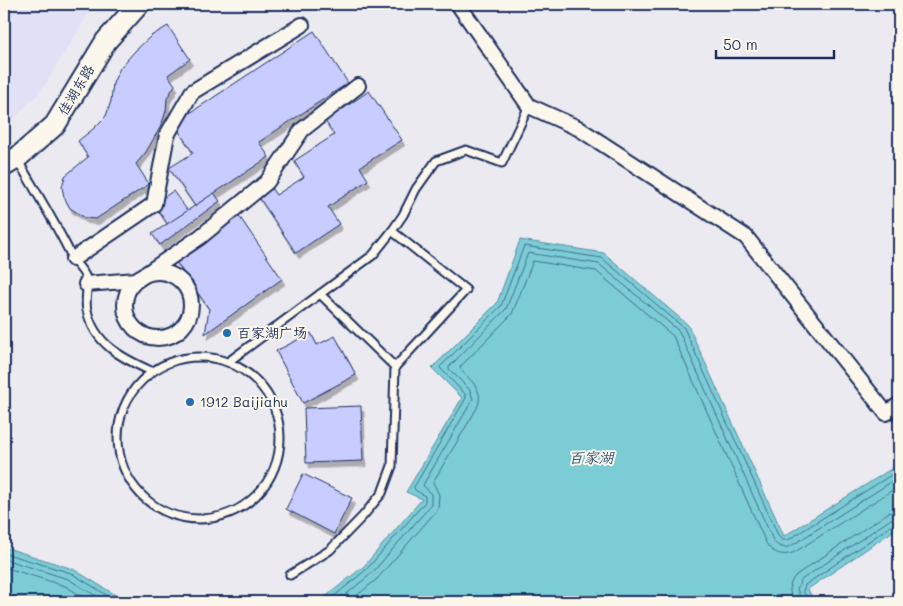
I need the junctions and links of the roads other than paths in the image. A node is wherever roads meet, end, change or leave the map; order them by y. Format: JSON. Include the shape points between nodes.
{"nodes":[{"id":1,"x":458,"y":4,"type":"edge"},
{"id":2,"x":132,"y":6,"type":"edge"},
{"id":3,"x":302,"y":24,"type":"dead end"},
{"id":4,"x":358,"y":86,"type":"dead end"},
{"id":5,"x":529,"y":106,"type":"junction"},
{"id":6,"x":10,"y":162,"type":"edge"},
{"id":7,"x":392,"y":231,"type":"junction"},
{"id":8,"x":73,"y":259,"type":"junction"},
{"id":9,"x":142,"y":276,"type":"junction"},
{"id":10,"x":86,"y":284,"type":"junction"},
{"id":11,"x":320,"y":294,"type":"junction"},
{"id":12,"x":228,"y":362,"type":"junction"},
{"id":13,"x":395,"y":367,"type":"junction"},
{"id":14,"x":150,"y":371,"type":"junction"},
{"id":15,"x":899,"y":405,"type":"edge"},
{"id":16,"x":290,"y":574,"type":"dead end"}],
"edges":[{"from":1,"to":5,"type":"street"},
{"from":2,"to":6,"type":"street","name":"佳湖东路","via":[[106,41],[55,125]]},
{"from":3,"to":8,"type":"street","via":[[192,92],[167,135],[154,204]]},
{"from":4,"to":9,"type":"street","via":[[302,130],[263,186],[200,237]]},
{"from":5,"to":7,"type":"lane","via":[[502,164],[466,150],[436,161]]},
{"from":5,"to":15,"type":"street","via":[[578,128],[746,237],[886,413]]},
{"from":6,"to":8,"type":"lane"},
{"from":7,"to":11,"type":"lane","via":[[373,255]]},
{"from":7,"to":13,"type":"lane","via":[[466,290]]},
{"from":8,"to":10,"type":"lane","via":[[85,276]]},
{"from":9,"to":9,"type":"street","via":[[128,291],[125,302],[128,318],[138,332],[148,337],[169,336],[178,331],[190,314],[188,293],[174,277],[164,273]]},
{"from":9,"to":10,"type":"street","via":[[136,280]]},
{"from":10,"to":14,"type":"lane","via":[[86,308],[98,336],[111,351]]},
{"from":11,"to":12,"type":"lane"},
{"from":11,"to":13,"type":"lane"},
{"from":12,"to":14,"type":"lane","via":[[199,356],[173,359]]},
{"from":12,"to":14,"type":"lane","via":[[247,371],[265,390],[277,412],[281,438],[277,463],[266,486],[245,506],[220,517],[191,520],[164,512],[141,496],[124,473],[117,445],[119,417],[131,391]]},
{"from":13,"to":16,"type":"lane","via":[[392,466],[382,493],[330,550]]}]}
